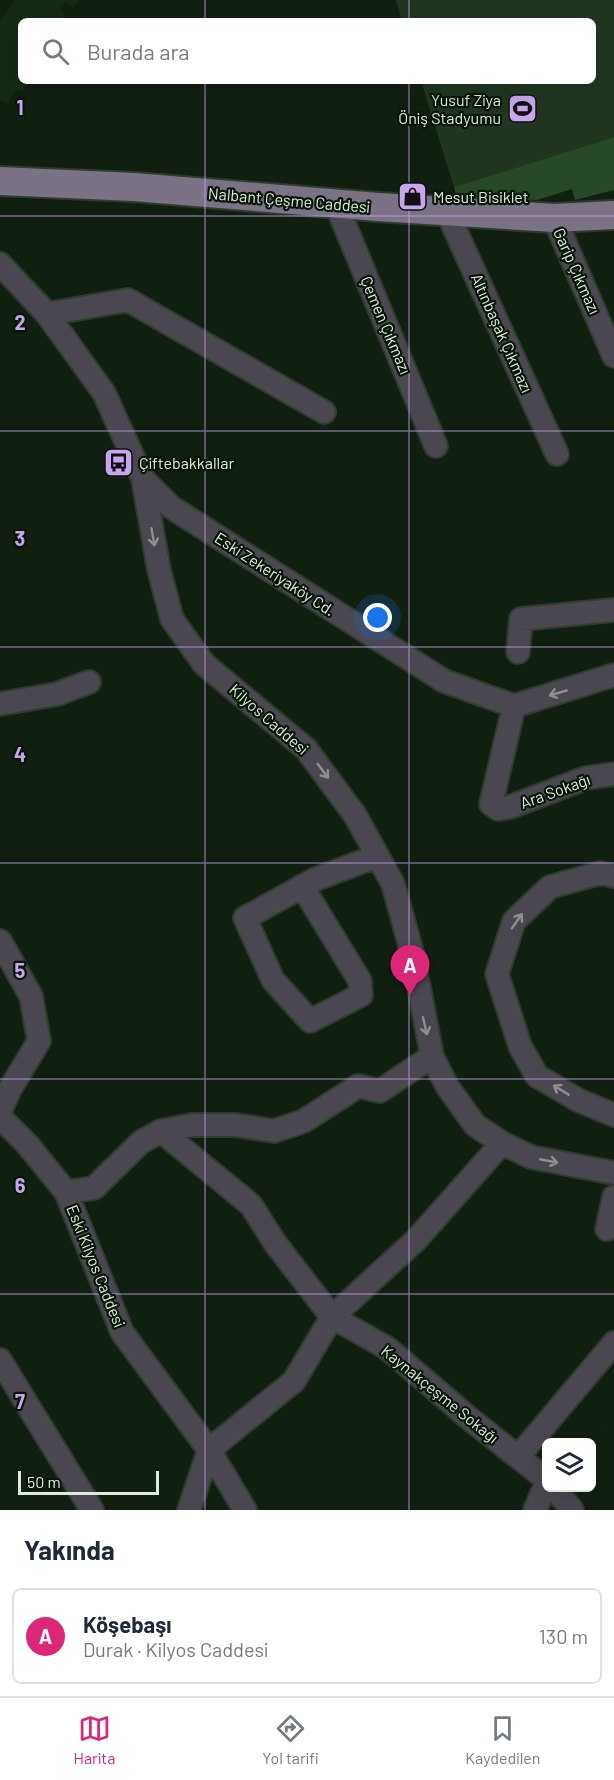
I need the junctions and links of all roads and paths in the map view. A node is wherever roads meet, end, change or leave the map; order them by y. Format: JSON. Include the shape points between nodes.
{"nodes":[{"id":1,"x":0,"y":181,"type":"edge"},
{"id":2,"x":336,"y":204,"type":"junction"},
{"id":3,"x":447,"y":212,"type":"junction"},
{"id":4,"x":614,"y":214,"type":"edge"},
{"id":5,"x":554,"y":218,"type":"junction"},
{"id":6,"x":0,"y":264,"type":"edge"},
{"id":7,"x":47,"y":314,"type":"junction"},
{"id":8,"x":614,"y":356,"type":"edge"},
{"id":9,"x":324,"y":412,"type":"dead end"},
{"id":10,"x":436,"y":446,"type":"dead end"},
{"id":11,"x":557,"y":454,"type":"dead end"},
{"id":12,"x":143,"y":480,"type":"junction"},
{"id":13,"x":614,"y":610,"type":"edge"},
{"id":14,"x":518,"y":652,"type":"dead end"},
{"id":15,"x":614,"y":675,"type":"edge"},
{"id":16,"x":89,"y":682,"type":"dead end"},
{"id":17,"x":0,"y":704,"type":"edge"},
{"id":18,"x":514,"y":706,"type":"junction"},
{"id":19,"x":614,"y":774,"type":"edge"},
{"id":20,"x":377,"y":856,"type":"junction"},
{"id":21,"x":614,"y":876,"type":"edge"},
{"id":22,"x":302,"y":886,"type":"junction"},
{"id":23,"x":0,"y":941,"type":"edge"},
{"id":24,"x":432,"y":1056,"type":"junction"},
{"id":25,"x":0,"y":1111,"type":"edge"},
{"id":26,"x":614,"y":1115,"type":"edge"},
{"id":27,"x":0,"y":1117,"type":"edge"},
{"id":28,"x":162,"y":1131,"type":"junction"},
{"id":29,"x":502,"y":1143,"type":"junction"},
{"id":30,"x":614,"y":1173,"type":"edge"},
{"id":31,"x":66,"y":1192,"type":"junction"},
{"id":32,"x":614,"y":1197,"type":"edge"},
{"id":33,"x":607,"y":1229,"type":"dead end"},
{"id":34,"x":332,"y":1317,"type":"junction"},
{"id":35,"x":614,"y":1343,"type":"edge"},
{"id":36,"x":0,"y":1360,"type":"edge"},
{"id":37,"x":209,"y":1450,"type":"junction"},
{"id":38,"x":518,"y":1457,"type":"junction"},
{"id":39,"x":542,"y":1476,"type":"edge"},
{"id":40,"x":543,"y":1492,"type":"edge"},
{"id":41,"x":557,"y":1492,"type":"edge"},
{"id":42,"x":92,"y":1510,"type":"edge"},
{"id":43,"x":189,"y":1510,"type":"edge"},
{"id":44,"x":245,"y":1510,"type":"edge"},
{"id":45,"x":535,"y":1510,"type":"edge"},
{"id":46,"x":572,"y":1510,"type":"edge"}],
"edges":[{"from":1,"to":2,"type":"main road","name":"Nalbant Çeşme Caddesi"},
{"from":2,"to":3,"type":"main road","name":"Nalbant Çeşme Caddesi"},
{"from":2,"to":10,"type":"street","name":"Çemen Çıkmazı"},
{"from":3,"to":5,"type":"main road","name":"Nalbant Çeşme Caddesi"},
{"from":3,"to":11,"type":"street","name":"Altınbaşak Çıkmazı"},
{"from":4,"to":5,"type":"main road","name":"Nalbant Çeşme Caddesi"},
{"from":5,"to":8,"type":"street","name":"Garip Çıkmazı"},
{"from":6,"to":7,"type":"street","name":"Kilyos Caddesi"},
{"from":7,"to":9,"type":"street","via":[[128,300]]},
{"from":7,"to":12,"type":"street","name":"Kilyos Caddesi","via":[[104,393]]},
{"from":12,"to":18,"type":"street","name":"Eski Zekeriyaköy Cd.","via":[[171,507],[444,681]]},
{"from":12,"to":20,"type":"street","name":"Kilyos Caddesi","one_way":true,"via":[[172,619],[204,664],[306,749],[355,814]]},
{"from":13,"to":14,"type":"street","via":[[521,619]]},
{"from":15,"to":18,"type":"street","one_way":true},
{"from":16,"to":17,"type":"street","via":[[57,694]]},
{"from":18,"to":19,"type":"street","name":"Ara Sokağı","via":[[491,804],[498,809],[586,778]]},
{"from":20,"to":22,"type":"street"},
{"from":20,"to":24,"type":"street","name":"Kilyos Caddesi","one_way":true,"via":[[393,884],[413,956]]},
{"from":26,"to":21,"type":"street","one_way":true,"via":[[537,1076],[520,1046],[497,974],[514,921],[550,887],[600,873]]},
{"from":22,"to":22,"type":"street","via":[[245,918],[273,980],[310,1021],[362,995],[360,981]]},
{"from":23,"to":25,"type":"street","via":[[31,996],[39,1041]]},
{"from":24,"to":28,"type":"street","via":[[380,1091],[358,1086],[304,1121],[274,1131],[235,1125],[192,1125]]},
{"from":24,"to":29,"type":"street","name":"Kilyos Caddesi","via":[[447,1086],[475,1125]]},
{"from":27,"to":31,"type":"street","name":"Eski Kilyos Caddesi"},
{"from":28,"to":31,"type":"street","via":[[141,1142],[94,1188]]},
{"from":28,"to":34,"type":"street","name":"Kaynakçeşme Sokağı","via":[[251,1205],[275,1244]]},
{"from":29,"to":30,"type":"street","name":"Kilyos Caddesi","one_way":true,"via":[[531,1157]]},
{"from":29,"to":34,"type":"street","via":[[416,1240]]},
{"from":31,"to":37,"type":"street","name":"Eski Kilyos Caddesi","via":[[122,1332]]},
{"from":32,"to":33,"type":"street"},
{"from":34,"to":37,"type":"street","via":[[294,1381]]},
{"from":34,"to":38,"type":"street","name":"Kaynakçeşme Sokağı","via":[[387,1348]]},
{"from":35,"to":38,"type":"street"},
{"from":36,"to":42,"type":"street"},
{"from":37,"to":43,"type":"street"},
{"from":37,"to":44,"type":"street","name":"Eski Kilyos Caddesi"},
{"from":38,"to":39,"type":"street","name":"Kaynakçeşme Sokağı"},
{"from":40,"to":45,"type":"street"},
{"from":41,"to":46,"type":"street"}]}
